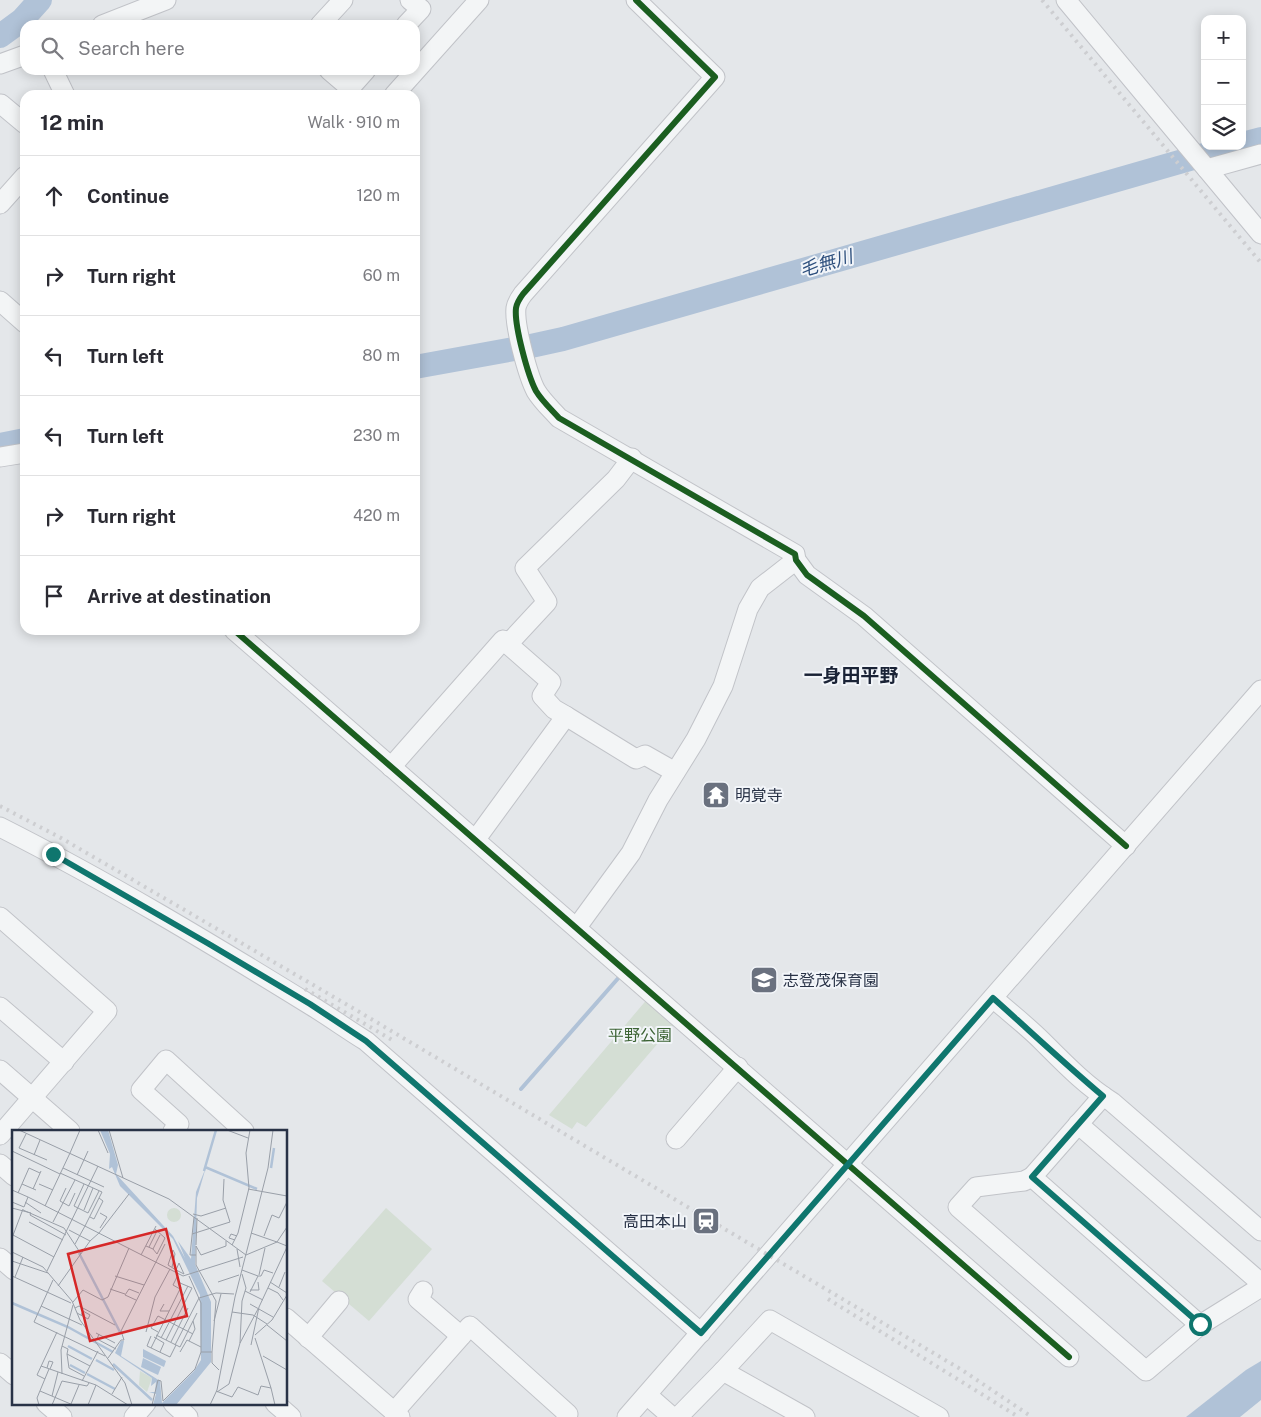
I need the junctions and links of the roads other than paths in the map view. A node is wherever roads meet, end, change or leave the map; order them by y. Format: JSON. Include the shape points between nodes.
{"nodes":[{"id":1,"x":166,"y":0,"type":"edge"},
{"id":2,"x":343,"y":0,"type":"edge"},
{"id":3,"x":410,"y":0,"type":"edge"},
{"id":4,"x":479,"y":0,"type":"edge"},
{"id":5,"x":636,"y":0,"type":"edge"},
{"id":6,"x":1066,"y":0,"type":"edge"},
{"id":7,"x":115,"y":20,"type":"edge"},
{"id":8,"x":325,"y":20,"type":"edge"},
{"id":9,"x":411,"y":20,"type":"edge"},
{"id":10,"x":20,"y":57,"type":"edge"},
{"id":11,"x":0,"y":64,"type":"edge"},
{"id":12,"x":420,"y":66,"type":"edge"},
{"id":13,"x":55,"y":75,"type":"edge"},
{"id":14,"x":335,"y":75,"type":"edge"},
{"id":15,"x":362,"y":75,"type":"edge"},
{"id":16,"x":412,"y":75,"type":"edge"},
{"id":17,"x":63,"y":90,"type":"edge"},
{"id":18,"x":398,"y":90,"type":"edge"},
{"id":19,"x":0,"y":105,"type":"edge"},
{"id":20,"x":20,"y":120,"type":"edge"},
{"id":21,"x":1261,"y":154,"type":"edge"},
{"id":22,"x":1207,"y":168,"type":"junction"},
{"id":23,"x":20,"y":182,"type":"edge"},
{"id":24,"x":0,"y":204,"type":"edge"},
{"id":25,"x":1261,"y":234,"type":"edge"},
{"id":26,"x":0,"y":301,"type":"edge"},
{"id":27,"x":20,"y":319,"type":"edge"},
{"id":28,"x":20,"y":454,"type":"edge"},
{"id":29,"x":0,"y":458,"type":"edge"},
{"id":30,"x":632,"y":458,"type":"junction"},
{"id":31,"x":796,"y":560,"type":"junction"},
{"id":32,"x":240,"y":635,"type":"edge"},
{"id":33,"x":508,"y":644,"type":"junction"},
{"id":34,"x":1261,"y":690,"type":"edge"},
{"id":35,"x":566,"y":716,"type":"junction"},
{"id":36,"x":391,"y":767,"type":"junction"},
{"id":37,"x":675,"y":772,"type":"junction"},
{"id":38,"x":0,"y":827,"type":"edge"},
{"id":39,"x":476,"y":839,"type":"junction"},
{"id":40,"x":1126,"y":846,"type":"junction"},
{"id":41,"x":0,"y":917,"type":"edge"},
{"id":42,"x":577,"y":927,"type":"junction"},
{"id":43,"x":993,"y":998,"type":"junction"},
{"id":44,"x":0,"y":1007,"type":"edge"},
{"id":45,"x":64,"y":1062,"type":"junction"},
{"id":46,"x":738,"y":1067,"type":"junction"},
{"id":47,"x":0,"y":1070,"type":"edge"},
{"id":48,"x":1103,"y":1096,"type":"junction"},
{"id":49,"x":32,"y":1098,"type":"junction"},
{"id":50,"x":1078,"y":1124,"type":"junction"},
{"id":51,"x":69,"y":1130,"type":"edge"},
{"id":52,"x":174,"y":1130,"type":"edge"},
{"id":53,"x":243,"y":1130,"type":"edge"},
{"id":54,"x":0,"y":1135,"type":"edge"},
{"id":55,"x":676,"y":1139,"type":"dead end"},
{"id":56,"x":0,"y":1164,"type":"edge"},
{"id":57,"x":848,"y":1164,"type":"junction"},
{"id":58,"x":12,"y":1174,"type":"edge"},
{"id":59,"x":1032,"y":1177,"type":"junction"},
{"id":60,"x":1261,"y":1231,"type":"edge"},
{"id":61,"x":0,"y":1258,"type":"edge"},
{"id":62,"x":12,"y":1268,"type":"edge"},
{"id":63,"x":1261,"y":1285,"type":"edge"},
{"id":64,"x":339,"y":1301,"type":"dead end"},
{"id":65,"x":422,"y":1305,"type":"dead end"},
{"id":66,"x":288,"y":1320,"type":"edge"},
{"id":67,"x":1200,"y":1324,"type":"junction"},
{"id":68,"x":701,"y":1333,"type":"junction"},
{"id":69,"x":461,"y":1336,"type":"junction"},
{"id":70,"x":308,"y":1338,"type":"junction"},
{"id":71,"x":1068,"y":1357,"type":"dead end"},
{"id":72,"x":0,"y":1363,"type":"edge"},
{"id":73,"x":723,"y":1371,"type":"junction"},
{"id":74,"x":12,"y":1373,"type":"edge"},
{"id":75,"x":647,"y":1395,"type":"junction"},
{"id":76,"x":47,"y":1404,"type":"edge"},
{"id":77,"x":145,"y":1404,"type":"edge"},
{"id":78,"x":174,"y":1404,"type":"edge"},
{"id":79,"x":276,"y":1404,"type":"edge"},
{"id":80,"x":397,"y":1414,"type":"edge"},
{"id":81,"x":62,"y":1417,"type":"edge"},
{"id":82,"x":134,"y":1417,"type":"edge"},
{"id":83,"x":188,"y":1417,"type":"edge"},
{"id":84,"x":291,"y":1417,"type":"edge"},
{"id":85,"x":566,"y":1417,"type":"edge"},
{"id":86,"x":627,"y":1417,"type":"edge"},
{"id":87,"x":672,"y":1417,"type":"edge"},
{"id":88,"x":678,"y":1417,"type":"edge"},
{"id":89,"x":805,"y":1417,"type":"edge"},
{"id":90,"x":939,"y":1417,"type":"edge"}],
"edges":[{"from":1,"to":7,"type":"street"},
{"from":2,"to":8,"type":"street"},
{"from":3,"to":9,"type":"street","via":[[421,9]]},
{"from":4,"to":12,"type":"street"},
{"from":5,"to":30,"type":"street","via":[[714,77],[523,294],[516,308],[531,380],[540,398],[559,418]]},
{"from":6,"to":22,"type":"street"},
{"from":10,"to":11,"type":"street"},
{"from":13,"to":17,"type":"street"},
{"from":14,"to":15,"type":"street","via":[[350,88]]},
{"from":16,"to":18,"type":"street"},
{"from":19,"to":20,"type":"street"},
{"from":21,"to":22,"type":"street"},
{"from":22,"to":25,"type":"street"},
{"from":23,"to":24,"type":"street"},
{"from":26,"to":27,"type":"street"},
{"from":28,"to":29,"type":"street"},
{"from":30,"to":31,"type":"street","via":[[795,554]]},
{"from":30,"to":33,"type":"street","via":[[616,479],[526,568],[547,602]]},
{"from":31,"to":37,"type":"street","via":[[756,594],[740,631],[723,686]]},
{"from":31,"to":40,"type":"street","via":[[807,575],[864,616]]},
{"from":32,"to":36,"type":"street"},
{"from":33,"to":35,"type":"street","via":[[551,682],[542,696]]},
{"from":33,"to":36,"type":"street","via":[[503,640]]},
{"from":34,"to":40,"type":"street"},
{"from":35,"to":37,"type":"street","via":[[636,759],[645,755]]},
{"from":35,"to":39,"type":"street"},
{"from":36,"to":39,"type":"street"},
{"from":37,"to":42,"type":"street","via":[[631,853]]},
{"from":38,"to":68,"type":"street","via":[[143,905],[366,1041]]},
{"from":39,"to":42,"type":"street"},
{"from":40,"to":43,"type":"street"},
{"from":41,"to":45,"type":"street","via":[[108,1011]]},
{"from":42,"to":46,"type":"street"},
{"from":43,"to":48,"type":"street"},
{"from":43,"to":57,"type":"street"},
{"from":44,"to":45,"type":"street"},
{"from":45,"to":49,"type":"street"},
{"from":46,"to":55,"type":"street"},
{"from":46,"to":57,"type":"street"},
{"from":47,"to":49,"type":"street"},
{"from":48,"to":50,"type":"street"},
{"from":48,"to":60,"type":"street"},
{"from":49,"to":51,"type":"street"},
{"from":49,"to":54,"type":"street"},
{"from":50,"to":59,"type":"street"},
{"from":50,"to":63,"type":"street"},
{"from":52,"to":53,"type":"street","via":[[179,1124],[140,1090],[166,1060]]},
{"from":56,"to":58,"type":"street"},
{"from":57,"to":68,"type":"street"},
{"from":57,"to":71,"type":"street"},
{"from":59,"to":67,"type":"street"},
{"from":59,"to":67,"type":"street","via":[[1024,1181],[976,1187],[958,1208],[1146,1371]]},
{"from":61,"to":62,"type":"street"},
{"from":63,"to":67,"type":"street"},
{"from":64,"to":70,"type":"street"},
{"from":65,"to":69,"type":"street"},
{"from":66,"to":70,"type":"street"},
{"from":68,"to":75,"type":"street"},
{"from":69,"to":80,"type":"street"},
{"from":69,"to":85,"type":"street","via":[[470,1326],[568,1414]]},
{"from":70,"to":80,"type":"street"},
{"from":72,"to":74,"type":"street"},
{"from":73,"to":88,"type":"street"},
{"from":73,"to":89,"type":"street"},
{"from":73,"to":90,"type":"street","via":[[770,1320]]},
{"from":75,"to":86,"type":"street"},
{"from":75,"to":87,"type":"street"},
{"from":76,"to":81,"type":"street"},
{"from":77,"to":82,"type":"street"},
{"from":78,"to":83,"type":"street"},
{"from":79,"to":84,"type":"street"}]}
